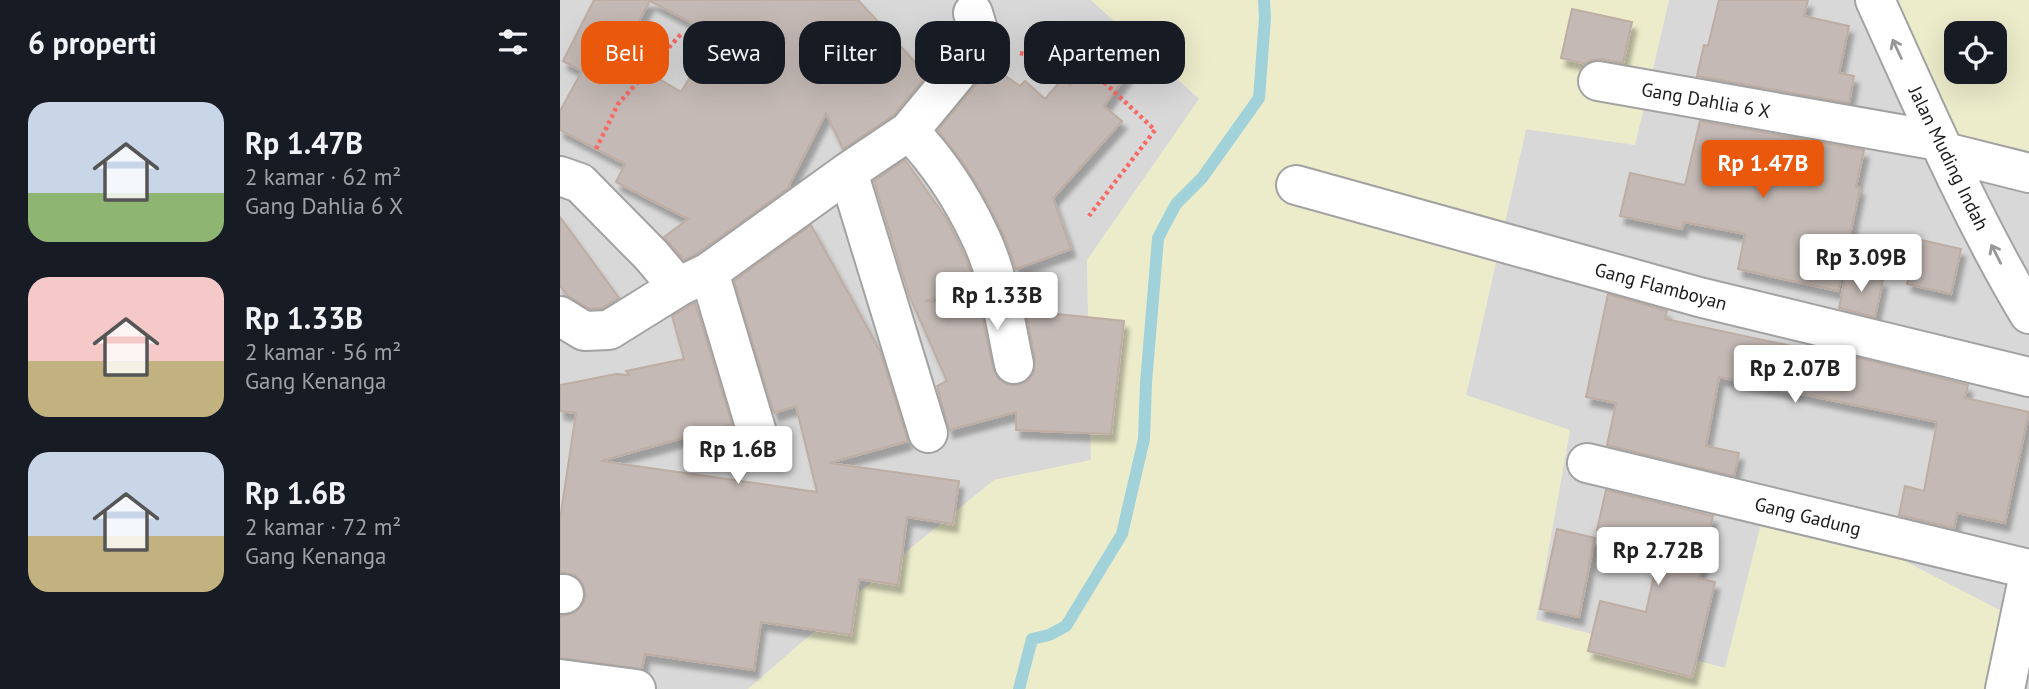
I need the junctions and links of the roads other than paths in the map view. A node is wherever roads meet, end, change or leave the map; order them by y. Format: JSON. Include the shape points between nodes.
{"nodes":[{"id":1,"x":1875,"y":0,"type":"edge"},
{"id":2,"x":1598,"y":81,"type":"dead end"},
{"id":3,"x":940,"y":84,"type":"edge"},
{"id":4,"x":909,"y":131,"type":"junction"},
{"id":5,"x":1942,"y":147,"type":"junction"},
{"id":6,"x":848,"y":173,"type":"junction"},
{"id":7,"x":2029,"y":173,"type":"edge"},
{"id":8,"x":570,"y":179,"type":"edge"},
{"id":9,"x":1296,"y":185,"type":"dead end"},
{"id":10,"x":693,"y":280,"type":"junction"},
{"id":11,"x":2029,"y":314,"type":"edge"},
{"id":12,"x":560,"y":316,"type":"edge"},
{"id":13,"x":1014,"y":365,"type":"dead end"},
{"id":14,"x":2029,"y":377,"type":"edge"},
{"id":15,"x":928,"y":433,"type":"dead end"},
{"id":16,"x":758,"y":436,"type":"dead end"},
{"id":17,"x":1587,"y":463,"type":"dead end"},
{"id":18,"x":2029,"y":571,"type":"edge"},
{"id":19,"x":2024,"y":622,"type":"edge"},
{"id":20,"x":560,"y":679,"type":"edge"},
{"id":21,"x":636,"y":689,"type":"edge"},
{"id":22,"x":2005,"y":689,"type":"edge"}],
"edges":[{"from":5,"to":1,"type":"street","name":"Jalan Muding Indah","one_way":true},
{"from":2,"to":5,"type":"street","name":"Gang Dahlia 6 X"},
{"from":3,"to":4,"type":"street"},
{"from":4,"to":6,"type":"street"},
{"from":4,"to":13,"type":"street","via":[[950,183],[980,235]]},
{"from":5,"to":7,"type":"street","name":"Gang Dahlia 6 X"},
{"from":11,"to":5,"type":"street","name":"Jalan Muding Indah","one_way":true},
{"from":6,"to":10,"type":"street"},
{"from":6,"to":15,"type":"street"},
{"from":8,"to":10,"type":"street","via":[[651,255]]},
{"from":9,"to":14,"type":"street","name":"Gang Flamboyan","via":[[1699,297]]},
{"from":10,"to":12,"type":"street","via":[[609,330],[584,331]]},
{"from":10,"to":16,"type":"street"},
{"from":17,"to":18,"type":"street","name":"Gang Gadung"},
{"from":18,"to":19,"type":"street"},
{"from":19,"to":22,"type":"street"},
{"from":20,"to":21,"type":"street"}]}
